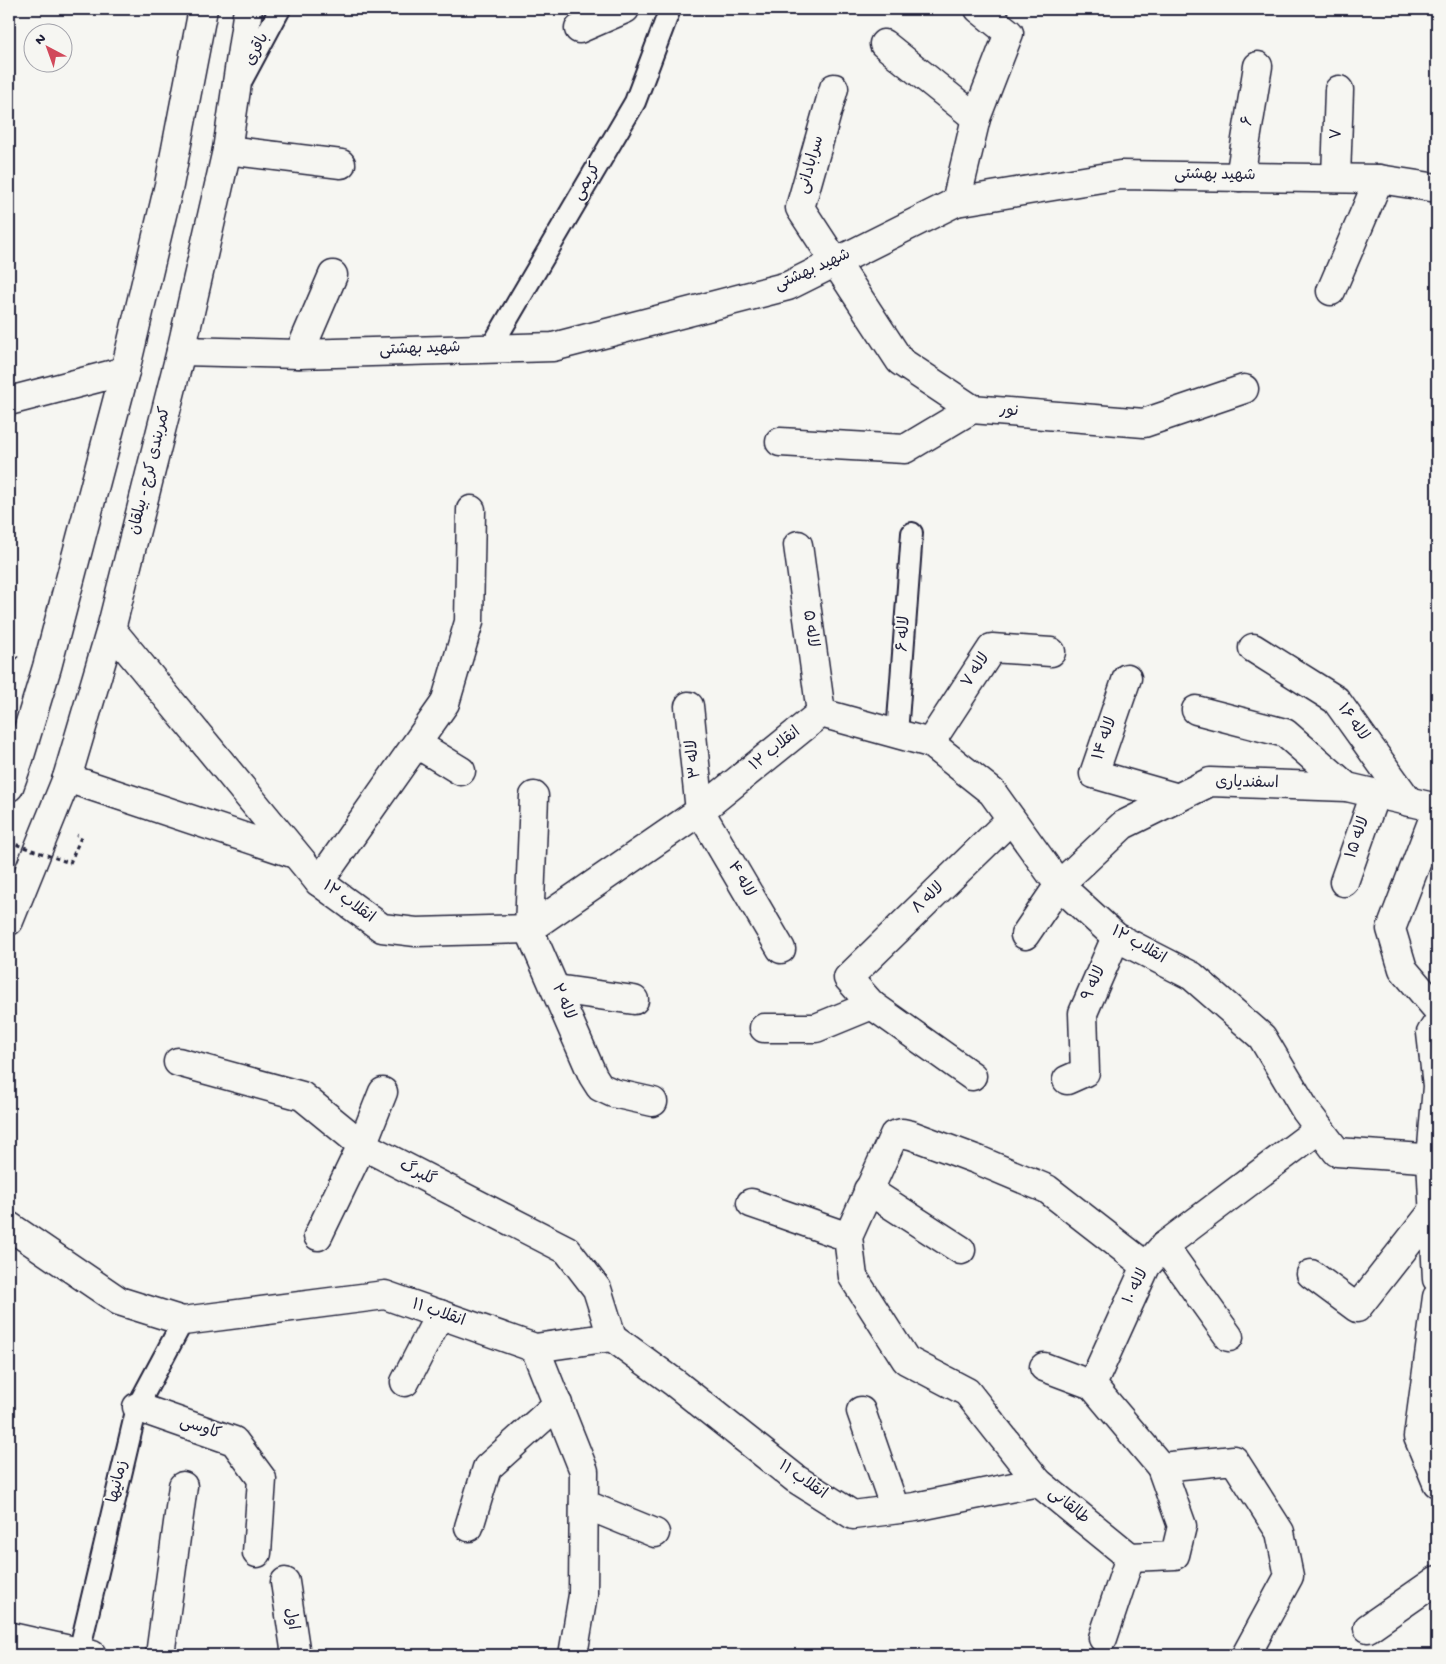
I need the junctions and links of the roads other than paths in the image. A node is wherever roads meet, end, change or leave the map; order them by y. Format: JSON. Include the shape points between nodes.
{"nodes":[{"id":1,"x":203,"y":9,"type":"edge"},
{"id":2,"x":248,"y":9,"type":"edge"},
{"id":3,"x":280,"y":9,"type":"edge"},
{"id":4,"x":625,"y":9,"type":"edge"},
{"id":5,"x":670,"y":9,"type":"edge"},
{"id":6,"x":979,"y":9,"type":"edge"},
{"id":7,"x":579,"y":29,"type":"dead end"},
{"id":8,"x":884,"y":44,"type":"dead end"},
{"id":9,"x":1258,"y":66,"type":"dead end"},
{"id":10,"x":834,"y":88,"type":"dead end"},
{"id":11,"x":1339,"y":90,"type":"dead end"},
{"id":12,"x":236,"y":92,"type":"junction"},
{"id":13,"x":976,"y":118,"type":"junction"},
{"id":14,"x":226,"y":150,"type":"junction"},
{"id":15,"x":341,"y":164,"type":"dead end"},
{"id":16,"x":1240,"y":177,"type":"junction"},
{"id":17,"x":1336,"y":178,"type":"junction"},
{"id":18,"x":1378,"y":179,"type":"junction"},
{"id":19,"x":1437,"y":188,"type":"edge"},
{"id":20,"x":956,"y":202,"type":"junction"},
{"id":21,"x":836,"y":262,"type":"junction"},
{"id":22,"x":333,"y":275,"type":"dead end"},
{"id":23,"x":1331,"y":291,"type":"dead end"},
{"id":24,"x":490,"y":349,"type":"junction"},
{"id":25,"x":181,"y":351,"type":"junction"},
{"id":26,"x":300,"y":354,"type":"junction"},
{"id":27,"x":125,"y":371,"type":"junction"},
{"id":28,"x":1244,"y":389,"type":"dead end"},
{"id":29,"x":9,"y":402,"type":"edge"},
{"id":30,"x":972,"y":409,"type":"junction"},
{"id":31,"x":780,"y":442,"type":"dead end"},
{"id":32,"x":471,"y":510,"type":"dead end"},
{"id":33,"x":912,"y":533,"type":"dead end"},
{"id":34,"x":798,"y":545,"type":"dead end"},
{"id":35,"x":111,"y":629,"type":"junction"},
{"id":36,"x":1253,"y":648,"type":"dead end"},
{"id":37,"x":1051,"y":652,"type":"dead end"},
{"id":38,"x":1127,"y":678,"type":"dead end"},
{"id":39,"x":690,"y":706,"type":"dead end"},
{"id":40,"x":1196,"y":710,"type":"dead end"},
{"id":41,"x":821,"y":713,"type":"junction"},
{"id":42,"x":897,"y":734,"type":"junction"},
{"id":43,"x":930,"y":743,"type":"junction"},
{"id":44,"x":417,"y":744,"type":"junction"},
{"id":45,"x":461,"y":771,"type":"dead end"},
{"id":46,"x":67,"y":778,"type":"junction"},
{"id":47,"x":1347,"y":787,"type":"junction"},
{"id":48,"x":9,"y":788,"type":"edge"},
{"id":49,"x":1375,"y":794,"type":"junction"},
{"id":50,"x":534,"y":796,"type":"dead end"},
{"id":51,"x":1178,"y":798,"type":"junction"},
{"id":52,"x":1409,"y":802,"type":"junction"},
{"id":53,"x":1437,"y":809,"type":"edge"},
{"id":54,"x":700,"y":811,"type":"junction"},
{"id":55,"x":1011,"y":819,"type":"junction"},
{"id":56,"x":295,"y":854,"type":"junction"},
{"id":57,"x":319,"y":882,"type":"junction"},
{"id":58,"x":1344,"y":882,"type":"dead end"},
{"id":59,"x":1059,"y":885,"type":"junction"},
{"id":60,"x":9,"y":921,"type":"edge"},
{"id":61,"x":529,"y":929,"type":"junction"},
{"id":62,"x":1025,"y":935,"type":"dead end"},
{"id":63,"x":1116,"y":937,"type":"junction"},
{"id":64,"x":781,"y":950,"type":"dead end"},
{"id":65,"x":556,"y":989,"type":"junction"},
{"id":66,"x":634,"y":1000,"type":"dead end"},
{"id":67,"x":872,"y":1005,"type":"junction"},
{"id":68,"x":1437,"y":1009,"type":"edge"},
{"id":69,"x":1437,"y":1024,"type":"edge"},
{"id":70,"x":764,"y":1028,"type":"dead end"},
{"id":71,"x":178,"y":1062,"type":"dead end"},
{"id":72,"x":972,"y":1076,"type":"dead end"},
{"id":73,"x":1067,"y":1080,"type":"dead end"},
{"id":74,"x":383,"y":1092,"type":"dead end"},
{"id":75,"x":653,"y":1102,"type":"dead end"},
{"id":76,"x":1319,"y":1129,"type":"junction"},
{"id":77,"x":362,"y":1145,"type":"junction"},
{"id":78,"x":1434,"y":1159,"type":"edge"},
{"id":79,"x":868,"y":1190,"type":"junction"},
{"id":80,"x":751,"y":1203,"type":"dead end"},
{"id":81,"x":1434,"y":1210,"type":"junction"},
{"id":82,"x":9,"y":1226,"type":"edge"},
{"id":83,"x":318,"y":1236,"type":"dead end"},
{"id":84,"x":848,"y":1237,"type":"junction"},
{"id":85,"x":961,"y":1250,"type":"dead end"},
{"id":86,"x":1155,"y":1256,"type":"junction"},
{"id":87,"x":1311,"y":1274,"type":"dead end"},
{"id":88,"x":1437,"y":1279,"type":"edge"},
{"id":89,"x":1437,"y":1297,"type":"edge"},
{"id":90,"x":440,"y":1314,"type":"junction"},
{"id":91,"x":183,"y":1321,"type":"junction"},
{"id":92,"x":612,"y":1337,"type":"junction"},
{"id":93,"x":1229,"y":1337,"type":"dead end"},
{"id":94,"x":535,"y":1348,"type":"junction"},
{"id":95,"x":1044,"y":1367,"type":"dead end"},
{"id":96,"x":406,"y":1382,"type":"dead end"},
{"id":97,"x":1092,"y":1385,"type":"junction"},
{"id":98,"x":558,"y":1404,"type":"junction"},
{"id":99,"x":137,"y":1407,"type":"junction"},
{"id":100,"x":861,"y":1411,"type":"dead end"},
{"id":101,"x":1161,"y":1466,"type":"junction"},
{"id":102,"x":1038,"y":1482,"type":"junction"},
{"id":103,"x":1437,"y":1483,"type":"edge"},
{"id":104,"x":182,"y":1486,"type":"dead end"},
{"id":105,"x":584,"y":1504,"type":"junction"},
{"id":106,"x":835,"y":1504,"type":"joint"},
{"id":107,"x":895,"y":1509,"type":"junction"},
{"id":108,"x":469,"y":1527,"type":"dead end"},
{"id":109,"x":655,"y":1533,"type":"dead end"},
{"id":110,"x":257,"y":1553,"type":"dead end"},
{"id":111,"x":1130,"y":1557,"type":"junction"},
{"id":112,"x":1437,"y":1580,"type":"edge"},
{"id":113,"x":285,"y":1582,"type":"dead end"},
{"id":114,"x":1368,"y":1628,"type":"dead end"},
{"id":115,"x":11,"y":1637,"type":"dead end"},
{"id":116,"x":1103,"y":1638,"type":"dead end"},
{"id":117,"x":86,"y":1654,"type":"edge"},
{"id":118,"x":160,"y":1655,"type":"edge"},
{"id":119,"x":296,"y":1655,"type":"edge"},
{"id":120,"x":573,"y":1655,"type":"edge"},
{"id":121,"x":1246,"y":1655,"type":"edge"}],
"edges":[{"from":1,"to":27,"type":"main road","via":[[169,185]]},
{"from":2,"to":12,"type":"main road","name":"کمربندی کرج - بیلقان"},
{"from":3,"to":12,"type":"lane","name":"باقری"},
{"from":4,"to":7,"type":"main road"},
{"from":5,"to":24,"type":"lane","name":"کریمی","via":[[635,102]]},
{"from":6,"to":13,"type":"main road","via":[[1009,33]]},
{"from":8,"to":13,"type":"main road"},
{"from":9,"to":16,"type":"main road","name":"۶"},
{"from":10,"to":21,"type":"main road","name":"سرابادانی","via":[[800,208]]},
{"from":11,"to":17,"type":"main road","name":"۷"},
{"from":12,"to":14,"type":"main road","name":"کمربندی کرج - بیلقان"},
{"from":13,"to":20,"type":"main road"},
{"from":14,"to":15,"type":"main road"},
{"from":14,"to":25,"type":"main road","name":"کمربندی کرج - بیلقان"},
{"from":16,"to":17,"type":"main road","name":"شهید بهشتی"},
{"from":16,"to":20,"type":"main road","name":"شهید بهشتی","via":[[1120,175]]},
{"from":17,"to":18,"type":"main road","name":"شهید بهشتی"},
{"from":18,"to":19,"type":"main road","name":"شهید بهشتی"},
{"from":18,"to":23,"type":"main road"},
{"from":20,"to":21,"type":"main road","name":"شهید بهشتی"},
{"from":21,"to":24,"type":"main road","name":"شهید بهشتی","via":[[788,286],[553,347]]},
{"from":21,"to":30,"type":"main road","name":"نور","via":[[900,361]]},
{"from":22,"to":26,"type":"main road"},
{"from":24,"to":26,"type":"main road","name":"شهید بهشتی"},
{"from":25,"to":26,"type":"main road","name":"شهید بهشتی"},
{"from":25,"to":35,"type":"main road","name":"کمربندی کرج - بیلقان"},
{"from":27,"to":29,"type":"main road"},
{"from":27,"to":48,"type":"main road","via":[[47,667]]},
{"from":28,"to":30,"type":"main road","name":"نور","via":[[1144,423]]},
{"from":30,"to":31,"type":"main road","via":[[905,449]]},
{"from":32,"to":44,"type":"main road","via":[[469,622],[446,703]]},
{"from":33,"to":42,"type":"lane","name":"لاله ۶"},
{"from":34,"to":41,"type":"main road","name":"لاله ۵"},
{"from":35,"to":46,"type":"main road","name":"کمربندی کرج - بیلقان"},
{"from":35,"to":56,"type":"main road","name":"انقلاب ۱۲"},
{"from":36,"to":52,"type":"main road","name":"لاله ۱۶","via":[[1336,700]]},
{"from":37,"to":43,"type":"main road","name":"لاله ۷","via":[[992,648]]},
{"from":38,"to":51,"type":"main road","name":"لاله ۱۴","via":[[1094,774]]},
{"from":39,"to":54,"type":"main road","name":"لاله ۳"},
{"from":40,"to":47,"type":"main road","via":[[1285,733]]},
{"from":41,"to":42,"type":"main road","name":"انقلاب ۱۲"},
{"from":41,"to":54,"type":"main road","name":"انقلاب ۱۲"},
{"from":42,"to":43,"type":"main road","name":"انقلاب ۱۲"},
{"from":43,"to":55,"type":"main road","name":"انقلاب ۱۲","via":[[992,792]]},
{"from":44,"to":45,"type":"main road"},
{"from":44,"to":57,"type":"main road"},
{"from":46,"to":56,"type":"main road"},
{"from":46,"to":60,"type":"main road","name":"کمربندی کرج - بیلقان"},
{"from":47,"to":49,"type":"main road","name":"اسفندیاری"},
{"from":47,"to":51,"type":"main road","name":"اسفندیاری","via":[[1210,782]]},
{"from":49,"to":52,"type":"main road","name":"اسفندیاری"},
{"from":49,"to":58,"type":"main road","name":"لاله ۱۵"},
{"from":50,"to":61,"type":"main road"},
{"from":51,"to":59,"type":"main road","name":"اسفندیاری","via":[[1122,826]]},
{"from":52,"to":53,"type":"main road","name":"اسفندیاری"},
{"from":53,"to":68,"type":"main road","via":[[1391,929],[1403,969]]},
{"from":54,"to":61,"type":"main road","name":"انقلاب ۱۲"},
{"from":54,"to":64,"type":"main road","name":"لاله ۴"},
{"from":55,"to":59,"type":"main road","name":"انقلاب ۱۲"},
{"from":55,"to":67,"type":"main road","name":"لاله ۸","via":[[848,978]]},
{"from":56,"to":57,"type":"main road","name":"انقلاب ۱۲"},
{"from":57,"to":61,"type":"main road","name":"انقلاب ۱۲","via":[[382,928],[416,932]]},
{"from":59,"to":62,"type":"main road","name":"اسفندیاری"},
{"from":59,"to":63,"type":"main road","name":"انقلاب ۱۲"},
{"from":61,"to":65,"type":"main road","name":"لاله ۲"},
{"from":63,"to":73,"type":"main road","name":"لاله ۹","via":[[1083,1013],[1085,1072]]},
{"from":63,"to":76,"type":"main road","name":"انقلاب ۱۲","via":[[1192,976],[1262,1036]]},
{"from":65,"to":66,"type":"main road"},
{"from":65,"to":75,"type":"main road","name":"لاله ۲","via":[[600,1087]]},
{"from":67,"to":70,"type":"main road","via":[[816,1028]]},
{"from":67,"to":72,"type":"main road"},
{"from":69,"to":78,"type":"main road","via":[[1431,1033],[1437,1086]]},
{"from":71,"to":77,"type":"main road","name":"گلبرگ","via":[[302,1096]]},
{"from":74,"to":77,"type":"main road"},
{"from":76,"to":78,"type":"main road","name":"انقلاب ۱۲","via":[[1337,1152]]},
{"from":76,"to":86,"type":"main road","name":"لاله ۱۰"},
{"from":77,"to":83,"type":"main road"},
{"from":77,"to":92,"type":"main road","name":"گلبرگ","via":[[567,1250],[597,1289]]},
{"from":78,"to":81,"type":"main road"},
{"from":79,"to":84,"type":"main road"},
{"from":79,"to":85,"type":"main road"},
{"from":79,"to":86,"type":"main road","via":[[894,1135],[912,1135],[1047,1189]]},
{"from":80,"to":84,"type":"main road"},
{"from":81,"to":87,"type":"main road","via":[[1357,1308]]},
{"from":81,"to":88,"type":"main road"},
{"from":82,"to":91,"type":"main road","name":"انقلاب ۱۱","via":[[119,1301]]},
{"from":84,"to":102,"type":"main road","via":[[853,1278],[906,1360],[967,1392]]},
{"from":86,"to":93,"type":"main road"},
{"from":86,"to":97,"type":"main road","name":"لاله ۱۰"},
{"from":89,"to":103,"type":"main road","via":[[1418,1437]]},
{"from":90,"to":91,"type":"main road","name":"انقلاب ۱۱","via":[[385,1295]]},
{"from":90,"to":94,"type":"main road","name":"انقلاب ۱۱"},
{"from":90,"to":96,"type":"main road"},
{"from":91,"to":99,"type":"lane","name":"زمانیها"},
{"from":92,"to":94,"type":"main road","name":"انقلاب ۱۱"},
{"from":92,"to":106,"type":"main road","name":"انقلاب ۱۱","via":[[796,1479]]},
{"from":94,"to":98,"type":"main road"},
{"from":95,"to":97,"type":"main road"},
{"from":97,"to":101,"type":"main road"},
{"from":98,"to":105,"type":"main road","via":[[584,1471]]},
{"from":98,"to":108,"type":"main road","via":[[487,1468]]},
{"from":99,"to":110,"type":"main road","name":"کاوسی","via":[[234,1441],[262,1479]]},
{"from":99,"to":117,"type":"lane","name":"زمانیها"},
{"from":100,"to":107,"type":"main road"},
{"from":101,"to":111,"type":"main road","via":[[1182,1526],[1175,1555]]},
{"from":101,"to":121,"type":"main road","via":[[1234,1460],[1280,1532],[1289,1576]]},
{"from":102,"to":107,"type":"main road","name":"طالقانی"},
{"from":102,"to":111,"type":"main road","name":"طالقانی"},
{"from":104,"to":118,"type":"main road"},
{"from":105,"to":109,"type":"main road"},
{"from":105,"to":120,"type":"main road","via":[[583,1595]]},
{"from":106,"to":107,"type":"main road","name":"طالقانی","via":[[853,1515]]},
{"from":111,"to":116,"type":"main road"},
{"from":112,"to":114,"type":"main road"},
{"from":113,"to":119,"type":"main road","name":"اول"},
{"from":115,"to":117,"type":"main road"}]}
